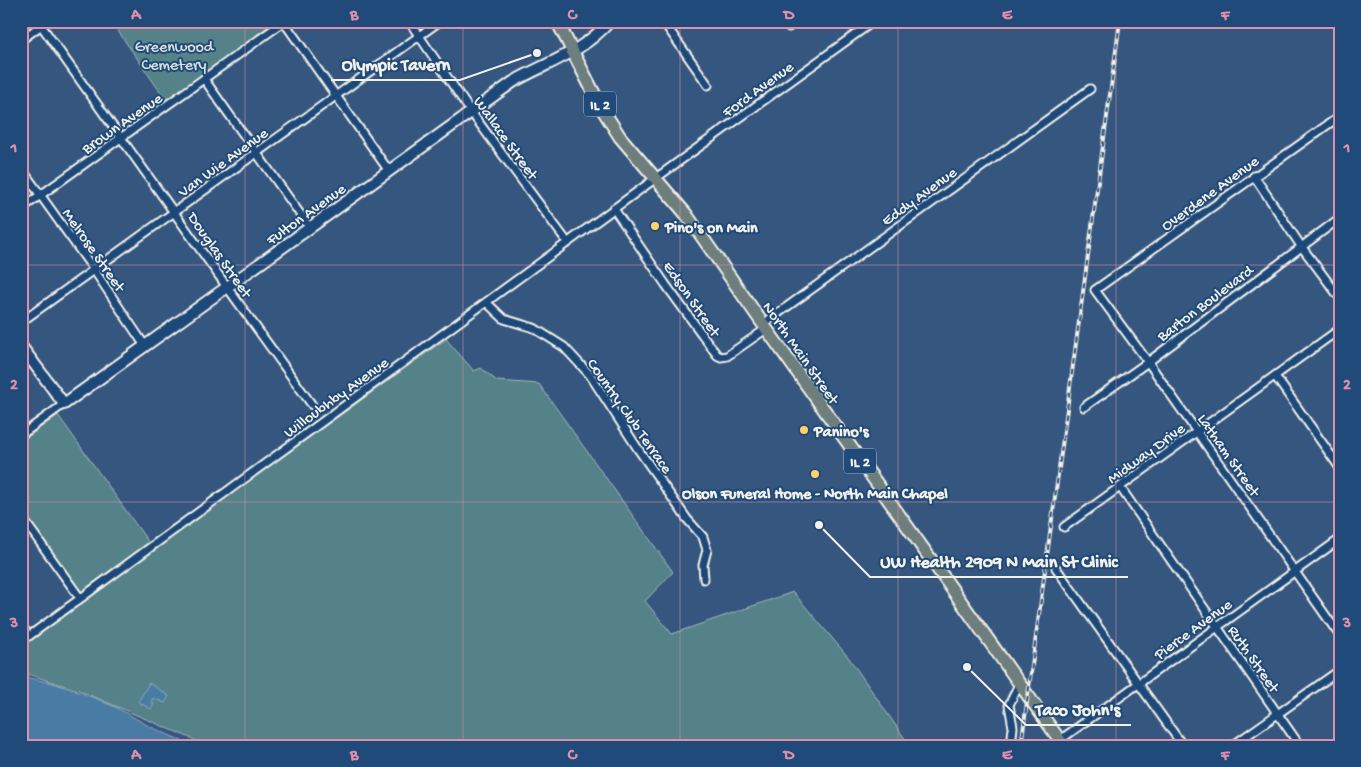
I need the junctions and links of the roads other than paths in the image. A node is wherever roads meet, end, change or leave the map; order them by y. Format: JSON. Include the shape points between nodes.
{"nodes":[{"id":1,"x":409,"y":21,"type":"edge"},
{"id":2,"x":440,"y":21,"type":"edge"},
{"id":3,"x":557,"y":21,"type":"edge"},
{"id":4,"x":610,"y":21,"type":"edge"},
{"id":5,"x":664,"y":21,"type":"edge"},
{"id":6,"x":874,"y":21,"type":"edge"},
{"id":7,"x":284,"y":22,"type":"edge"},
{"id":8,"x":42,"y":23,"type":"edge"},
{"id":9,"x":419,"y":36,"type":"junction"},
{"id":10,"x":21,"y":40,"type":"edge"},
{"id":11,"x":573,"y":52,"type":"junction"},
{"id":12,"x":204,"y":79,"type":"junction"},
{"id":13,"x":708,"y":85,"type":"dead end"},
{"id":14,"x":1090,"y":89,"type":"dead end"},
{"id":15,"x":337,"y":95,"type":"junction"},
{"id":16,"x":471,"y":112,"type":"junction"},
{"id":17,"x":1340,"y":116,"type":"edge"},
{"id":18,"x":121,"y":139,"type":"junction"},
{"id":19,"x":257,"y":153,"type":"junction"},
{"id":20,"x":21,"y":168,"type":"edge"},
{"id":21,"x":389,"y":171,"type":"junction"},
{"id":22,"x":1254,"y":176,"type":"junction"},
{"id":23,"x":656,"y":178,"type":"junction"},
{"id":24,"x":40,"y":195,"type":"junction"},
{"id":25,"x":21,"y":209,"type":"edge"},
{"id":26,"x":614,"y":209,"type":"junction"},
{"id":27,"x":174,"y":212,"type":"junction"},
{"id":28,"x":1340,"y":218,"type":"edge"},
{"id":29,"x":310,"y":228,"type":"junction"},
{"id":30,"x":568,"y":243,"type":"junction"},
{"id":31,"x":1301,"y":246,"type":"junction"},
{"id":32,"x":94,"y":270,"type":"junction"},
{"id":33,"x":227,"y":287,"type":"junction"},
{"id":34,"x":1095,"y":290,"type":"joint"},
{"id":35,"x":1340,"y":298,"type":"edge"},
{"id":36,"x":487,"y":303,"type":"junction"},
{"id":37,"x":21,"y":322,"type":"edge"},
{"id":38,"x":764,"y":326,"type":"junction"},
{"id":39,"x":1340,"y":329,"type":"edge"},
{"id":40,"x":21,"y":346,"type":"edge"},
{"id":41,"x":145,"y":346,"type":"junction"},
{"id":42,"x":1148,"y":362,"type":"junction"},
{"id":43,"x":1275,"y":376,"type":"junction"},
{"id":44,"x":64,"y":404,"type":"junction"},
{"id":45,"x":312,"y":405,"type":"dead end"},
{"id":46,"x":1084,"y":407,"type":"dead end"},
{"id":47,"x":1197,"y":432,"type":"junction"},
{"id":48,"x":21,"y":435,"type":"edge"},
{"id":49,"x":1340,"y":468,"type":"edge"},
{"id":50,"x":1120,"y":488,"type":"junction"},
{"id":51,"x":21,"y":516,"type":"edge"},
{"id":52,"x":1064,"y":528,"type":"dead end"},
{"id":53,"x":1340,"y":538,"type":"edge"},
{"id":54,"x":1056,"y":568,"type":"dead end"},
{"id":55,"x":1294,"y":572,"type":"junction"},
{"id":56,"x":704,"y":579,"type":"dead end"},
{"id":57,"x":80,"y":598,"type":"junction"},
{"id":58,"x":21,"y":626,"type":"edge"},
{"id":59,"x":1216,"y":627,"type":"junction"},
{"id":60,"x":1340,"y":636,"type":"edge"},
{"id":61,"x":1340,"y":670,"type":"edge"},
{"id":62,"x":1019,"y":684,"type":"junction"},
{"id":63,"x":1139,"y":685,"type":"junction"},
{"id":64,"x":1278,"y":714,"type":"junction"},
{"id":65,"x":1062,"y":743,"type":"edge"},
{"id":66,"x":1011,"y":746,"type":"edge"},
{"id":67,"x":1183,"y":746,"type":"edge"},
{"id":68,"x":1232,"y":746,"type":"edge"},
{"id":69,"x":1300,"y":746,"type":"edge"}],
"edges":[{"from":1,"to":9,"type":"street","name":"Wallace Street"},
{"from":2,"to":9,"type":"street","name":"Van Wie Avenue"},
{"from":3,"to":11,"type":"main road","name":"North Main Street","number":"IL 2"},
{"from":4,"to":11,"type":"street","name":"Fulton Avenue","via":[[589,42]]},
{"from":5,"to":13,"type":"street"},
{"from":6,"to":23,"type":"street","name":"Ford Avenue"},
{"from":7,"to":12,"type":"street","name":"Brown Avenue"},
{"from":7,"to":15,"type":"street"},
{"from":8,"to":10,"type":"street"},
{"from":8,"to":18,"type":"street","name":"Douglas Street"},
{"from":9,"to":15,"type":"street","name":"Van Wie Avenue"},
{"from":9,"to":16,"type":"street","name":"Wallace Street"},
{"from":11,"to":16,"type":"street","name":"Fulton Avenue","via":[[513,82]]},
{"from":11,"to":23,"type":"main road","name":"North Main Street","number":"IL 2","via":[[620,138]]},
{"from":12,"to":18,"type":"street","name":"Brown Avenue"},
{"from":12,"to":19,"type":"street"},
{"from":14,"to":38,"type":"street","name":"Eddy Avenue"},
{"from":15,"to":19,"type":"street","name":"Van Wie Avenue"},
{"from":15,"to":21,"type":"street"},
{"from":16,"to":21,"type":"street","name":"Fulton Avenue"},
{"from":16,"to":30,"type":"street","name":"Wallace Street"},
{"from":17,"to":22,"type":"street","name":"Overdene Avenue"},
{"from":18,"to":24,"type":"street","name":"Brown Avenue"},
{"from":18,"to":27,"type":"street","name":"Douglas Street"},
{"from":19,"to":27,"type":"street","name":"Van Wie Avenue"},
{"from":19,"to":29,"type":"street"},
{"from":20,"to":24,"type":"street","name":"Melrose Street"},
{"from":21,"to":29,"type":"street","name":"Fulton Avenue"},
{"from":22,"to":31,"type":"street"},
{"from":22,"to":34,"type":"street","name":"Overdene Avenue"},
{"from":23,"to":26,"type":"street","name":"Willoubhby Avenue"},
{"from":23,"to":38,"type":"main road","name":"North Main Street","number":"IL 2","via":[[686,214]]},
{"from":24,"to":25,"type":"street","name":"Brown Avenue"},
{"from":24,"to":32,"type":"street","name":"Melrose Street"},
{"from":26,"to":30,"type":"street","name":"Willoubhby Avenue"},
{"from":26,"to":38,"type":"street","name":"Edson Street","via":[[717,355],[728,356]]},
{"from":27,"to":32,"type":"street","name":"Van Wie Avenue"},
{"from":27,"to":33,"type":"street","name":"Douglas Street"},
{"from":28,"to":31,"type":"street","name":"Barton Boulevard"},
{"from":29,"to":33,"type":"street","name":"Fulton Avenue"},
{"from":30,"to":36,"type":"street","name":"Willoubhby Avenue"},
{"from":31,"to":35,"type":"street"},
{"from":31,"to":42,"type":"street","name":"Barton Boulevard"},
{"from":32,"to":37,"type":"street","name":"Van Wie Avenue"},
{"from":32,"to":41,"type":"street","name":"Melrose Street"},
{"from":33,"to":41,"type":"street","name":"Fulton Avenue"},
{"from":33,"to":45,"type":"street","name":"Douglas Street"},
{"from":34,"to":42,"type":"street","name":"Latham Street"},
{"from":36,"to":56,"type":"street","name":"Country Club Terrace","via":[[504,319],[534,328],[564,347],[590,375],[687,519],[703,536],[707,550]]},
{"from":36,"to":57,"type":"street","name":"Willoubhby Avenue"},
{"from":38,"to":62,"type":"main road","name":"North Main Street","number":"IL 2"},
{"from":39,"to":43,"type":"street","name":"Midway Drive"},
{"from":40,"to":44,"type":"street"},
{"from":41,"to":44,"type":"street","name":"Fulton Avenue"},
{"from":42,"to":46,"type":"street","name":"Barton Boulevard"},
{"from":42,"to":47,"type":"street","name":"Latham Street"},
{"from":43,"to":47,"type":"street","name":"Midway Drive"},
{"from":43,"to":49,"type":"street"},
{"from":44,"to":48,"type":"street","name":"Fulton Avenue"},
{"from":47,"to":50,"type":"street","name":"Midway Drive"},
{"from":47,"to":55,"type":"street","name":"Latham Street"},
{"from":50,"to":52,"type":"street","name":"Midway Drive"},
{"from":50,"to":59,"type":"street","name":"Ruth Street"},
{"from":51,"to":57,"type":"street"},
{"from":53,"to":55,"type":"street","name":"Pierce Avenue"},
{"from":54,"to":63,"type":"street"},
{"from":55,"to":59,"type":"street","name":"Pierce Avenue"},
{"from":55,"to":60,"type":"street","name":"Latham Street"},
{"from":57,"to":58,"type":"street","name":"Willoubhby Avenue","via":[[29,636]]},
{"from":59,"to":63,"type":"street","name":"Pierce Avenue"},
{"from":59,"to":64,"type":"street","name":"Ruth Street"},
{"from":61,"to":64,"type":"street"},
{"from":62,"to":65,"type":"main road","name":"North Main Street","number":"IL 2"},
{"from":62,"to":66,"type":"street","via":[[1009,705],[1013,727]]},
{"from":63,"to":65,"type":"street","name":"Pierce Avenue"},
{"from":63,"to":67,"type":"street"},
{"from":64,"to":68,"type":"street"},
{"from":64,"to":69,"type":"street","name":"Ruth Street"}]}
